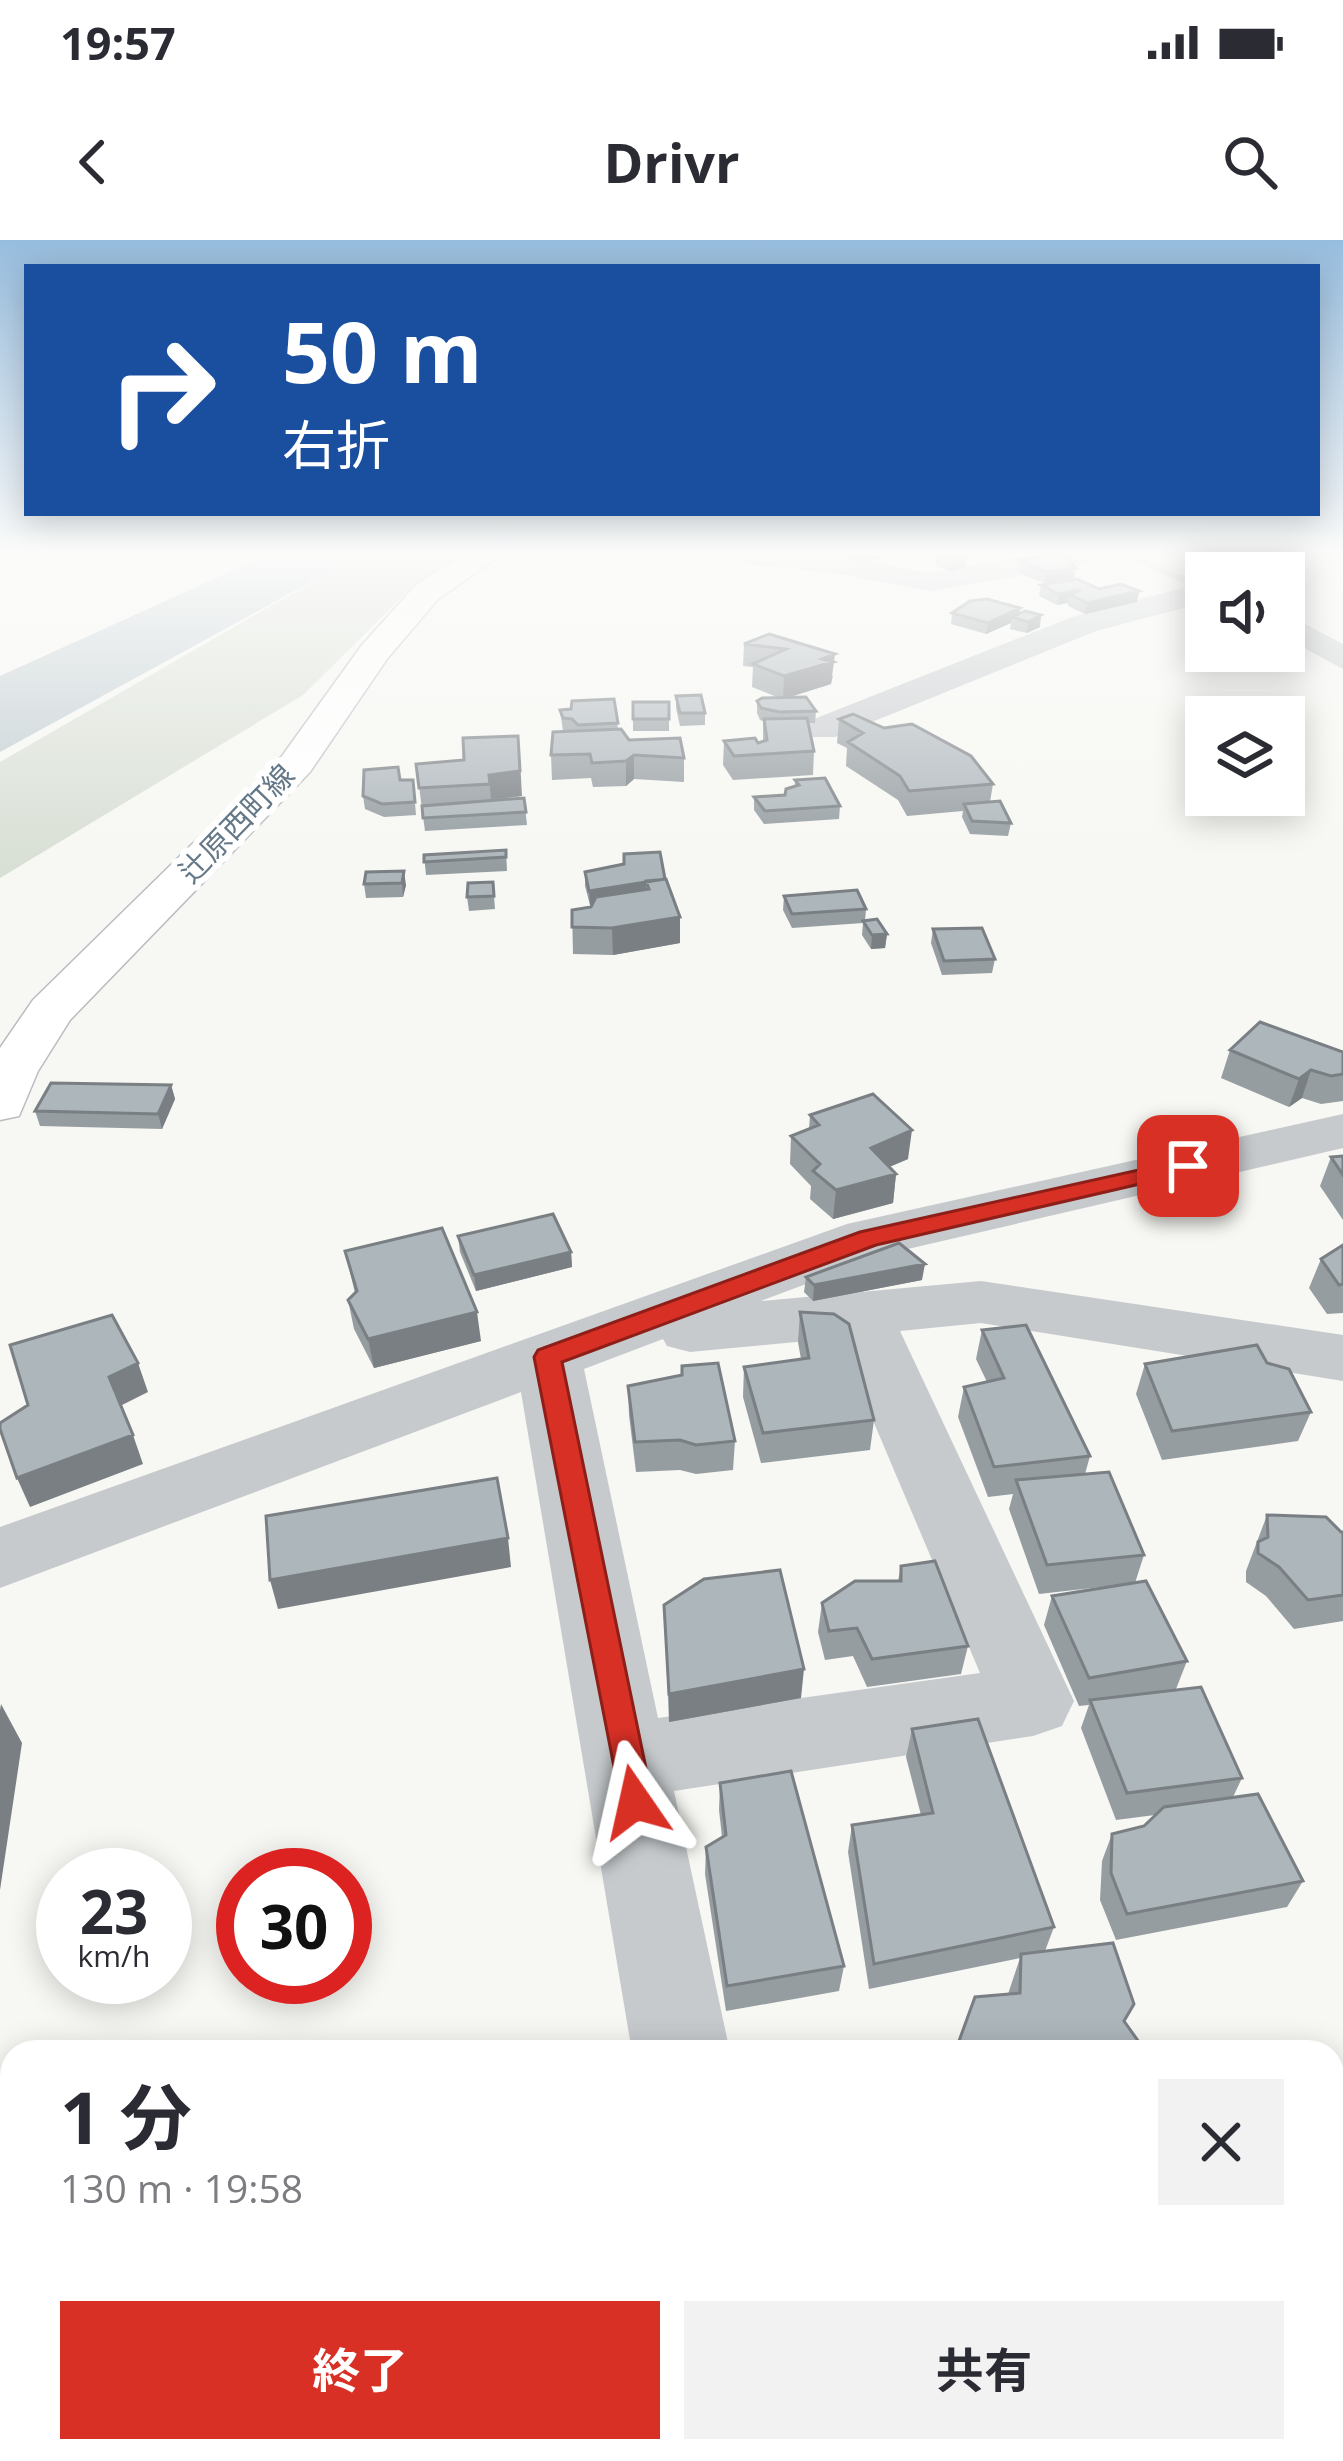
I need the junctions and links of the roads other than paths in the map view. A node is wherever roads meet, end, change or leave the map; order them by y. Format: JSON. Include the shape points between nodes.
{"nodes":[{"id":1,"x":369,"y":659,"type":"edge"},
{"id":2,"x":998,"y":659,"type":"edge"},
{"id":3,"x":822,"y":729,"type":"dead end"},
{"id":4,"x":0,"y":1104,"type":"edge"},
{"id":5,"x":1343,"y":1131,"type":"edge"},
{"id":6,"x":860,"y":1314,"type":"junction"},
{"id":7,"x":575,"y":1347,"type":"junction"},
{"id":8,"x":1343,"y":1358,"type":"edge"},
{"id":9,"x":0,"y":1558,"type":"edge"},
{"id":10,"x":628,"y":1760,"type":"junction"},
{"id":11,"x":679,"y":2040,"type":"edge"}],
"edges":[{"from":1,"to":4,"type":"main road","name":"辻原西町線","via":[[296,764],[51,1011],[11,1071]]},
{"from":2,"to":3,"type":"street"},
{"from":5,"to":7,"type":"street","via":[[869,1238]]},
{"from":6,"to":7,"type":"street"},
{"from":6,"to":8,"type":"street","via":[[981,1303]]},
{"from":6,"to":10,"type":"street","via":[[1033,1702]]},
{"from":7,"to":9,"type":"street"},
{"from":7,"to":10,"type":"street"},
{"from":10,"to":11,"type":"street"}]}
